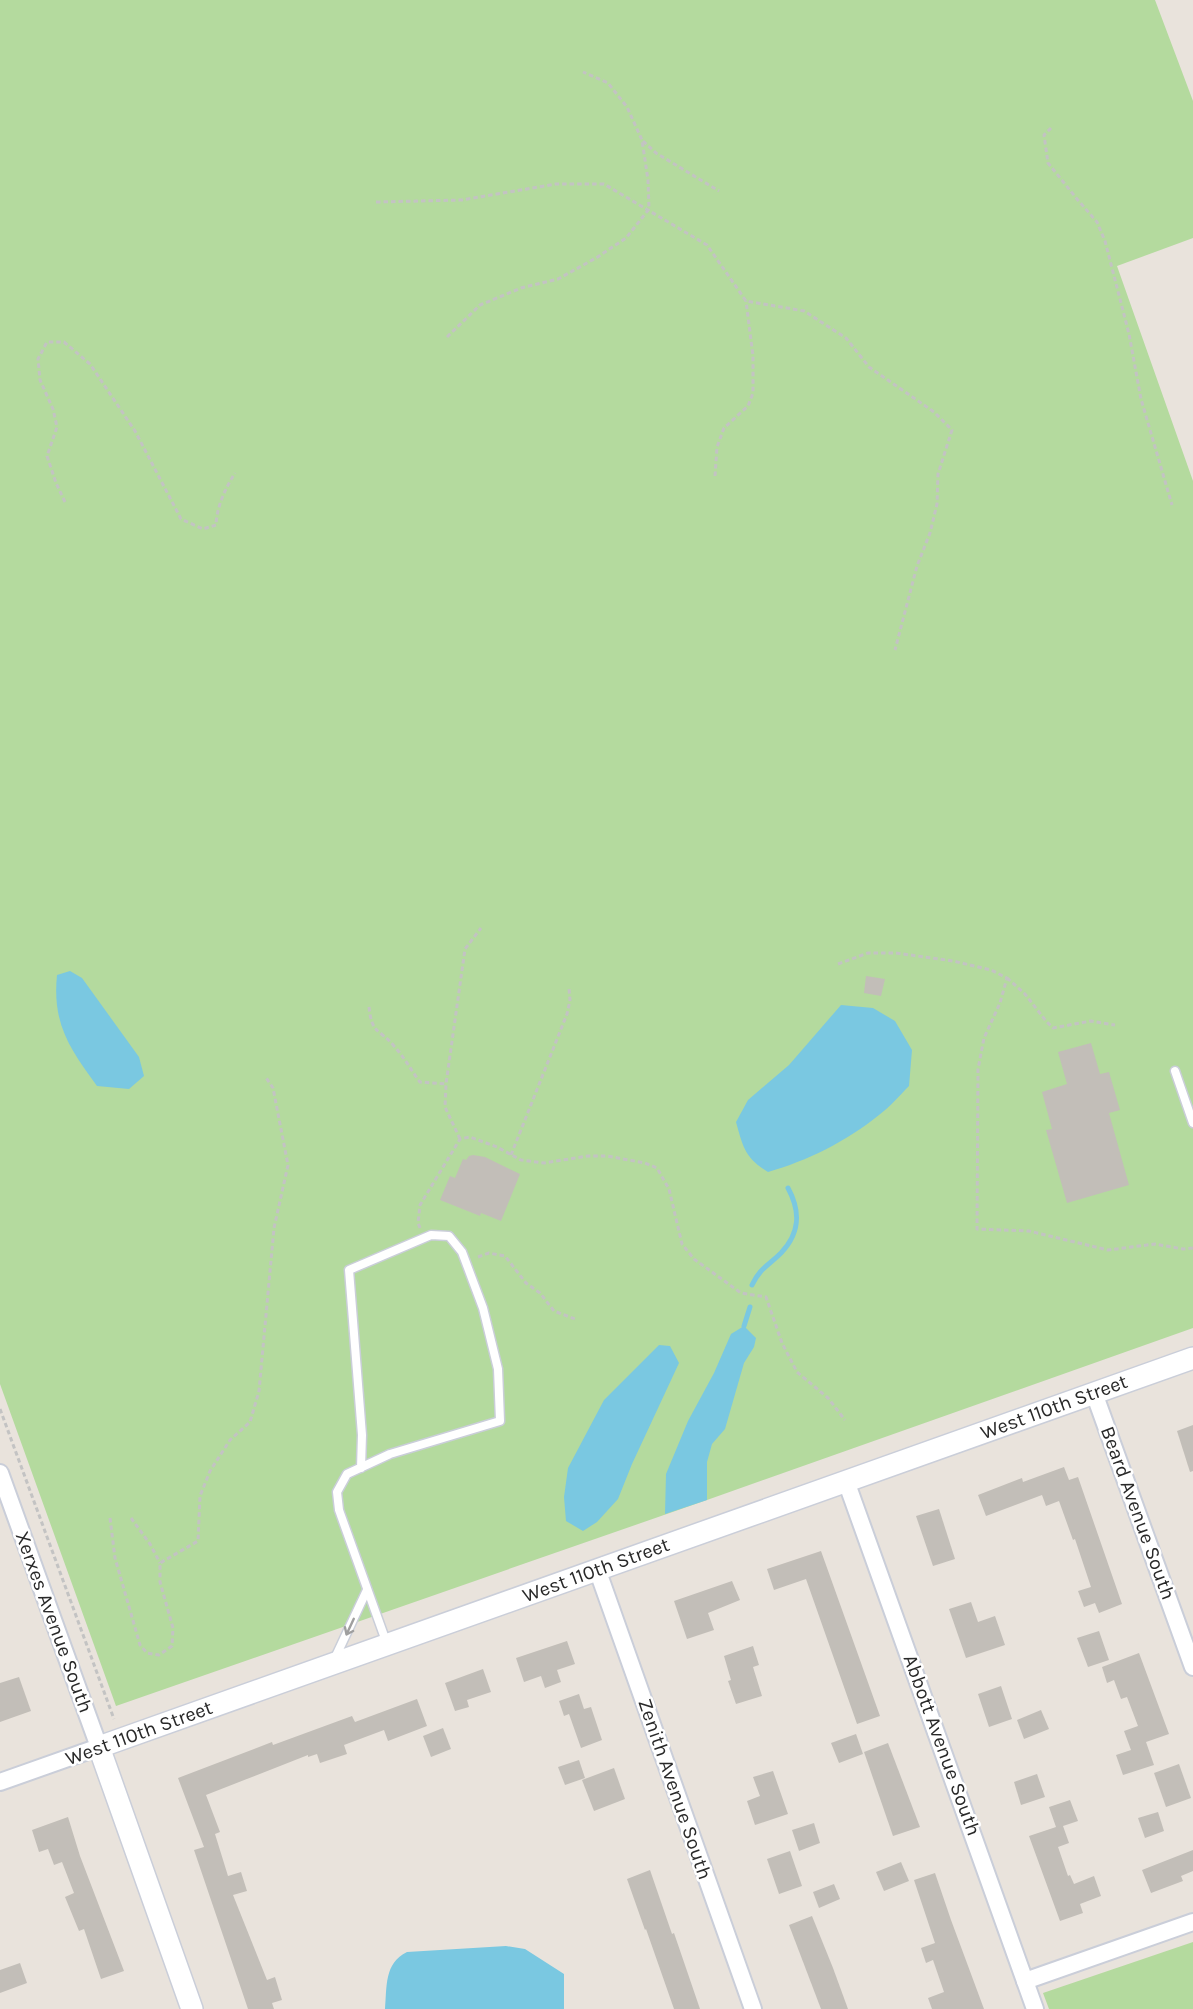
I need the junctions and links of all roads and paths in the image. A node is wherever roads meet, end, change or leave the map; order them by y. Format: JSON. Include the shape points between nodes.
{"nodes":[{"id":1,"x":583,"y":72,"type":"dead end"},
{"id":2,"x":1051,"y":128,"type":"dead end"},
{"id":3,"x":642,"y":140,"type":"junction"},
{"id":4,"x":719,"y":191,"type":"dead end"},
{"id":5,"x":376,"y":202,"type":"dead end"},
{"id":6,"x":649,"y":209,"type":"junction"},
{"id":7,"x":747,"y":300,"type":"junction"},
{"id":8,"x":447,"y":337,"type":"dead end"},
{"id":9,"x":235,"y":473,"type":"dead end"},
{"id":10,"x":715,"y":476,"type":"dead end"},
{"id":11,"x":65,"y":502,"type":"dead end"},
{"id":12,"x":1172,"y":505,"type":"dead end"},
{"id":13,"x":895,"y":650,"type":"dead end"},
{"id":14,"x":481,"y":928,"type":"dead end"},
{"id":15,"x":838,"y":964,"type":"dead end"},
{"id":16,"x":1007,"y":978,"type":"junction"},
{"id":17,"x":568,"y":988,"type":"dead end"},
{"id":18,"x":369,"y":1007,"type":"dead end"},
{"id":19,"x":1115,"y":1025,"type":"dead end"},
{"id":20,"x":1175,"y":1071,"type":"dead end"},
{"id":21,"x":265,"y":1076,"type":"dead end"},
{"id":22,"x":446,"y":1084,"type":"junction"},
{"id":23,"x":1193,"y":1123,"type":"edge"},
{"id":24,"x":460,"y":1139,"type":"junction"},
{"id":25,"x":511,"y":1155,"type":"junction"},
{"id":26,"x":423,"y":1238,"type":"junction"},
{"id":27,"x":1193,"y":1248,"type":"edge"},
{"id":28,"x":465,"y":1261,"type":"junction"},
{"id":29,"x":575,"y":1319,"type":"dead end"},
{"id":30,"x":1193,"y":1358,"type":"edge"},
{"id":31,"x":1094,"y":1393,"type":"junction"},
{"id":32,"x":0,"y":1409,"type":"edge"},
{"id":33,"x":845,"y":1420,"type":"dead end"},
{"id":34,"x":361,"y":1468,"type":"junction"},
{"id":35,"x":0,"y":1473,"type":"edge"},
{"id":36,"x":846,"y":1481,"type":"junction"},
{"id":37,"x":110,"y":1518,"type":"dead end"},
{"id":38,"x":131,"y":1518,"type":"dead end"},
{"id":39,"x":160,"y":1563,"type":"junction"},
{"id":40,"x":597,"y":1569,"type":"junction"},
{"id":41,"x":368,"y":1590,"type":"junction"},
{"id":42,"x":387,"y":1644,"type":"junction"},
{"id":43,"x":333,"y":1664,"type":"junction"},
{"id":44,"x":1193,"y":1667,"type":"edge"},
{"id":45,"x":114,"y":1719,"type":"dead end"},
{"id":46,"x":99,"y":1747,"type":"junction"},
{"id":47,"x":0,"y":1782,"type":"edge"},
{"id":48,"x":1193,"y":1922,"type":"edge"},
{"id":49,"x":1025,"y":1981,"type":"junction"},
{"id":50,"x":192,"y":2009,"type":"edge"},
{"id":51,"x":753,"y":2009,"type":"edge"},
{"id":52,"x":1035,"y":2009,"type":"edge"}],
"edges":[{"from":1,"to":3,"type":"path","via":[[608,83],[627,107]]},
{"from":2,"to":12,"type":"path","via":[[1044,135],[1048,163],[1097,222],[1105,241],[1141,399]]},
{"from":3,"to":4,"type":"path","via":[[656,153]]},
{"from":3,"to":6,"type":"path"},
{"from":5,"to":6,"type":"path","via":[[462,200],[556,184],[604,184]]},
{"from":6,"to":7,"type":"path","via":[[707,245]]},
{"from":6,"to":8,"type":"path","via":[[626,238],[596,258],[558,279],[521,288],[480,305]]},
{"from":7,"to":10,"type":"path","via":[[753,393],[748,406],[724,428],[717,447]]},
{"from":7,"to":13,"type":"path","via":[[804,311],[846,338],[869,367],[934,412],[952,430],[938,474],[937,504],[930,532]]},
{"from":9,"to":11,"type":"path","via":[[217,512],[216,525],[203,529],[181,519],[135,431],[90,364],[64,342],[47,342],[38,359],[40,380],[57,427],[47,456]]},
{"from":14,"to":22,"type":"path","via":[[465,949]]},
{"from":15,"to":16,"type":"path","via":[[868,953],[896,953],[953,961]]},
{"from":16,"to":19,"type":"path","via":[[1053,1028],[1091,1021]]},
{"from":16,"to":27,"type":"path","via":[[984,1038],[978,1069],[977,1229],[1029,1230],[1108,1250],[1155,1244]]},
{"from":17,"to":25,"type":"path","via":[[567,1014]]},
{"from":18,"to":22,"type":"path","via":[[370,1022],[376,1032],[395,1046],[420,1082]]},
{"from":20,"to":23,"type":"lane"},
{"from":21,"to":39,"type":"path","via":[[273,1088],[288,1165],[274,1228],[259,1391],[250,1422],[230,1440],[210,1471],[200,1496],[198,1541]]},
{"from":22,"to":24,"type":"path","via":[[445,1107]]},
{"from":24,"to":25,"type":"path","via":[[470,1137]]},
{"from":24,"to":26,"type":"path","via":[[420,1205],[418,1223]]},
{"from":25,"to":33,"type":"path","via":[[543,1163],[607,1156],[657,1168],[669,1189],[682,1244],[694,1258],[741,1293],[766,1297],[797,1372],[828,1398]]},
{"from":26,"to":28,"type":"lane","via":[[448,1236]]},
{"from":26,"to":34,"type":"lane","via":[[349,1269]]},
{"from":28,"to":29,"type":"path","via":[[489,1253],[505,1256],[526,1284],[555,1311]]},
{"from":28,"to":34,"type":"lane","via":[[483,1308],[498,1369],[500,1421],[390,1454]]},
{"from":30,"to":31,"type":"street","name":"West 110th Street"},
{"from":31,"to":36,"type":"street","name":"West 110th Street"},
{"from":31,"to":44,"type":"street","name":"Beard Avenue South"},
{"from":32,"to":45,"type":"path"},
{"from":34,"to":41,"type":"lane","via":[[347,1474],[337,1492],[339,1510]]},
{"from":35,"to":46,"type":"street","name":"Xerxes Avenue South"},
{"from":36,"to":40,"type":"street","name":"West 110th Street"},
{"from":36,"to":49,"type":"street","name":"Abbott Avenue South"},
{"from":37,"to":39,"type":"path","via":[[115,1558],[140,1645],[147,1653],[159,1654],[172,1646],[173,1628],[160,1582]]},
{"from":38,"to":39,"type":"path"},
{"from":40,"to":42,"type":"street","name":"West 110th Street"},
{"from":40,"to":51,"type":"street","name":"Zenith Avenue South"},
{"from":41,"to":42,"type":"lane"},
{"from":41,"to":43,"type":"lane","one_way":true},
{"from":42,"to":43,"type":"street","name":"West 110th Street"},
{"from":43,"to":46,"type":"street","name":"West 110th Street"},
{"from":46,"to":47,"type":"street","name":"West 110th Street"},
{"from":46,"to":50,"type":"street","name":"Xerxes Avenue South"},
{"from":48,"to":49,"type":"street"},
{"from":49,"to":52,"type":"street","name":"Abbott Avenue South"}]}
